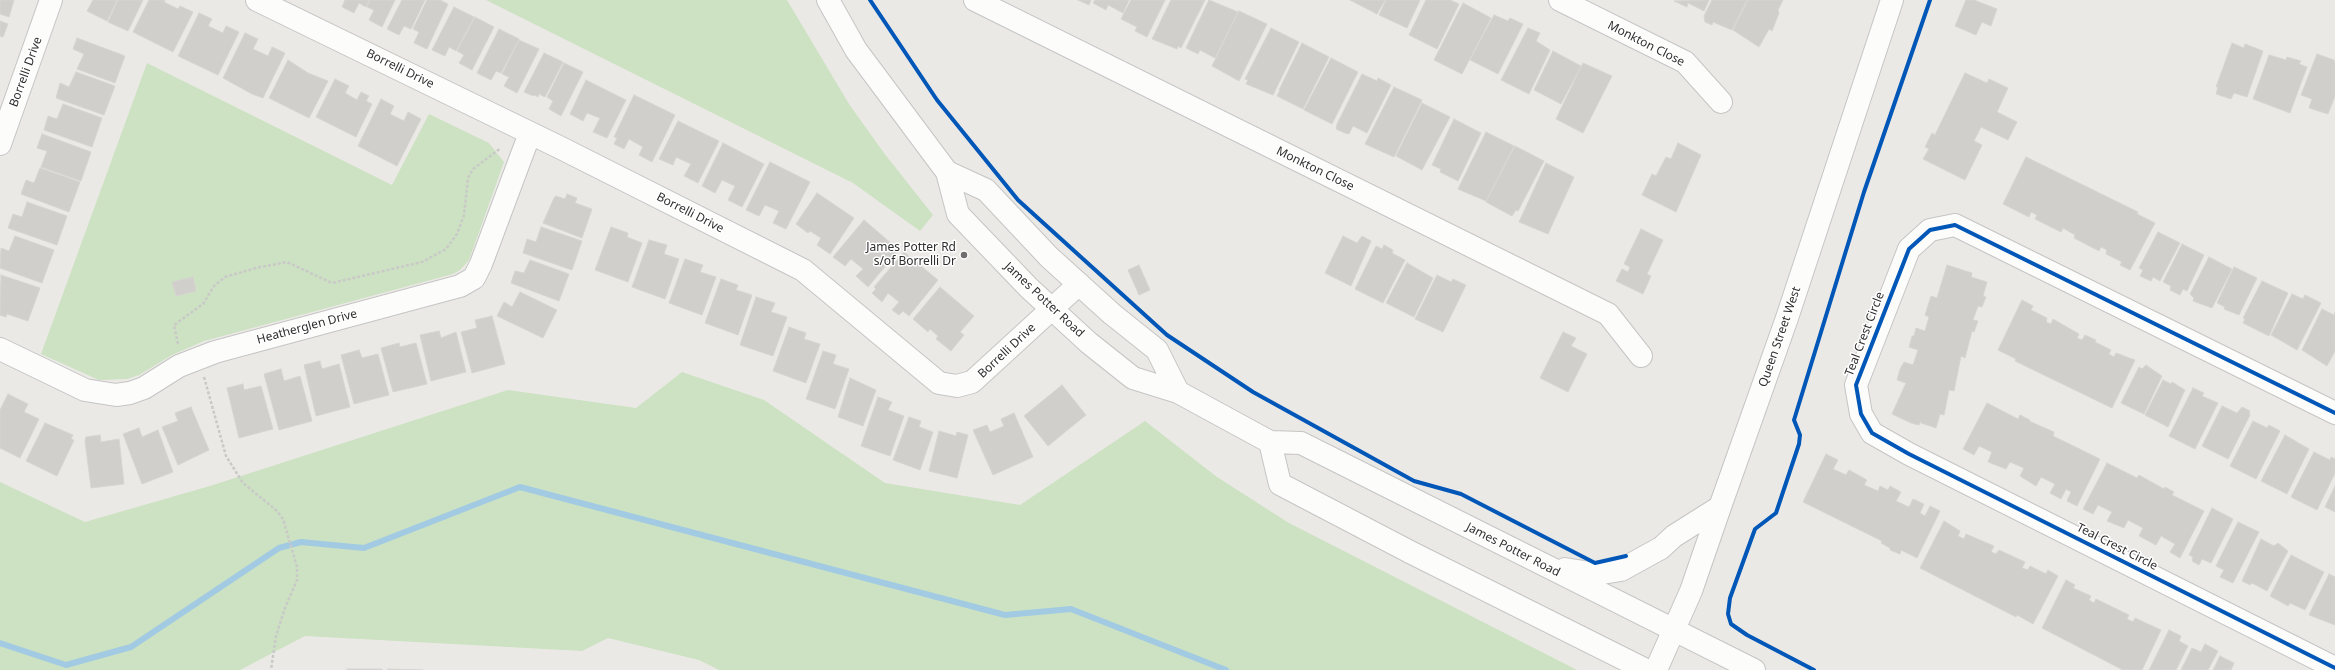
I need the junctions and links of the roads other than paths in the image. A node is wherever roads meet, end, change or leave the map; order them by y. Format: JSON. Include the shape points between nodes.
{"nodes":[{"id":1,"x":51,"y":0,"type":"edge"},
{"id":2,"x":257,"y":0,"type":"edge"},
{"id":3,"x":828,"y":0,"type":"edge"},
{"id":4,"x":975,"y":0,"type":"edge"},
{"id":5,"x":1560,"y":0,"type":"edge"},
{"id":6,"x":1892,"y":0,"type":"edge"},
{"id":7,"x":1721,"y":102,"type":"dead end"},
{"id":8,"x":530,"y":133,"type":"junction"},
{"id":9,"x":0,"y":144,"type":"edge"},
{"id":10,"x":947,"y":172,"type":"junction"},
{"id":11,"x":1079,"y":284,"type":"junction"},
{"id":12,"x":1052,"y":309,"type":"junction"},
{"id":13,"x":0,"y":349,"type":"edge"},
{"id":14,"x":1641,"y":356,"type":"dead end"},
{"id":15,"x":1178,"y":392,"type":"junction"},
{"id":16,"x":2335,"y":413,"type":"edge"},
{"id":17,"x":1270,"y":442,"type":"junction"},
{"id":18,"x":1720,"y":507,"type":"junction"},
{"id":19,"x":1530,"y":559,"type":"junction"},
{"id":20,"x":1674,"y":630,"type":"junction"},
{"id":21,"x":2335,"y":668,"type":"edge"},
{"id":22,"x":1646,"y":670,"type":"edge"},
{"id":23,"x":1656,"y":670,"type":"edge"},
{"id":24,"x":1754,"y":670,"type":"edge"}],
"edges":[{"from":1,"to":9,"type":"street","name":"Borrelli Drive"},
{"from":2,"to":8,"type":"street","name":"Borrelli Drive"},
{"from":3,"to":10,"type":"street","name":"James Potter Road","via":[[856,50]]},
{"from":4,"to":14,"type":"street","name":"Monkton Close","via":[[1608,314]]},
{"from":5,"to":7,"type":"street","name":"Monkton Close","via":[[1685,62]]},
{"from":6,"to":18,"type":"street","name":"Queen Street West","via":[[1787,318]]},
{"from":8,"to":12,"type":"street","name":"Borrelli Drive","via":[[803,270],[939,383],[957,386],[972,382]]},
{"from":8,"to":13,"type":"street","name":"Heatherglen Drive","via":[[482,264],[474,278],[460,286],[215,352],[178,366],[144,388],[116,395],[85,390]]},
{"from":10,"to":11,"type":"street","name":"James Potter Road","via":[[986,190]]},
{"from":10,"to":12,"type":"street","name":"James Potter Road","via":[[958,214]]},
{"from":11,"to":12,"type":"street","name":"Borrelli Drive"},
{"from":11,"to":15,"type":"street","name":"James Potter Road","via":[[1157,350]]},
{"from":12,"to":15,"type":"street","name":"James Potter Road","via":[[1133,378]]},
{"from":15,"to":17,"type":"street","name":"James Potter Road"},
{"from":16,"to":21,"type":"street","name":"Teal Crest Circle","via":[[1955,225],[1930,230],[1909,249],[1856,385],[1861,414],[1872,433]]},
{"from":17,"to":19,"type":"street","name":"James Potter Road","via":[[1302,443]]},
{"from":17,"to":22,"type":"street","via":[[1280,484],[1405,550]]},
{"from":18,"to":19,"type":"street","via":[[1674,536],[1661,548],[1621,570],[1596,574],[1571,571]]},
{"from":18,"to":20,"type":"street","name":"Queen Street West","via":[[1691,591]]},
{"from":19,"to":20,"type":"street","name":"James Potter Road"},
{"from":20,"to":23,"type":"street","name":"Queen Street West"},
{"from":20,"to":24,"type":"street","name":"James Potter Road"}]}
